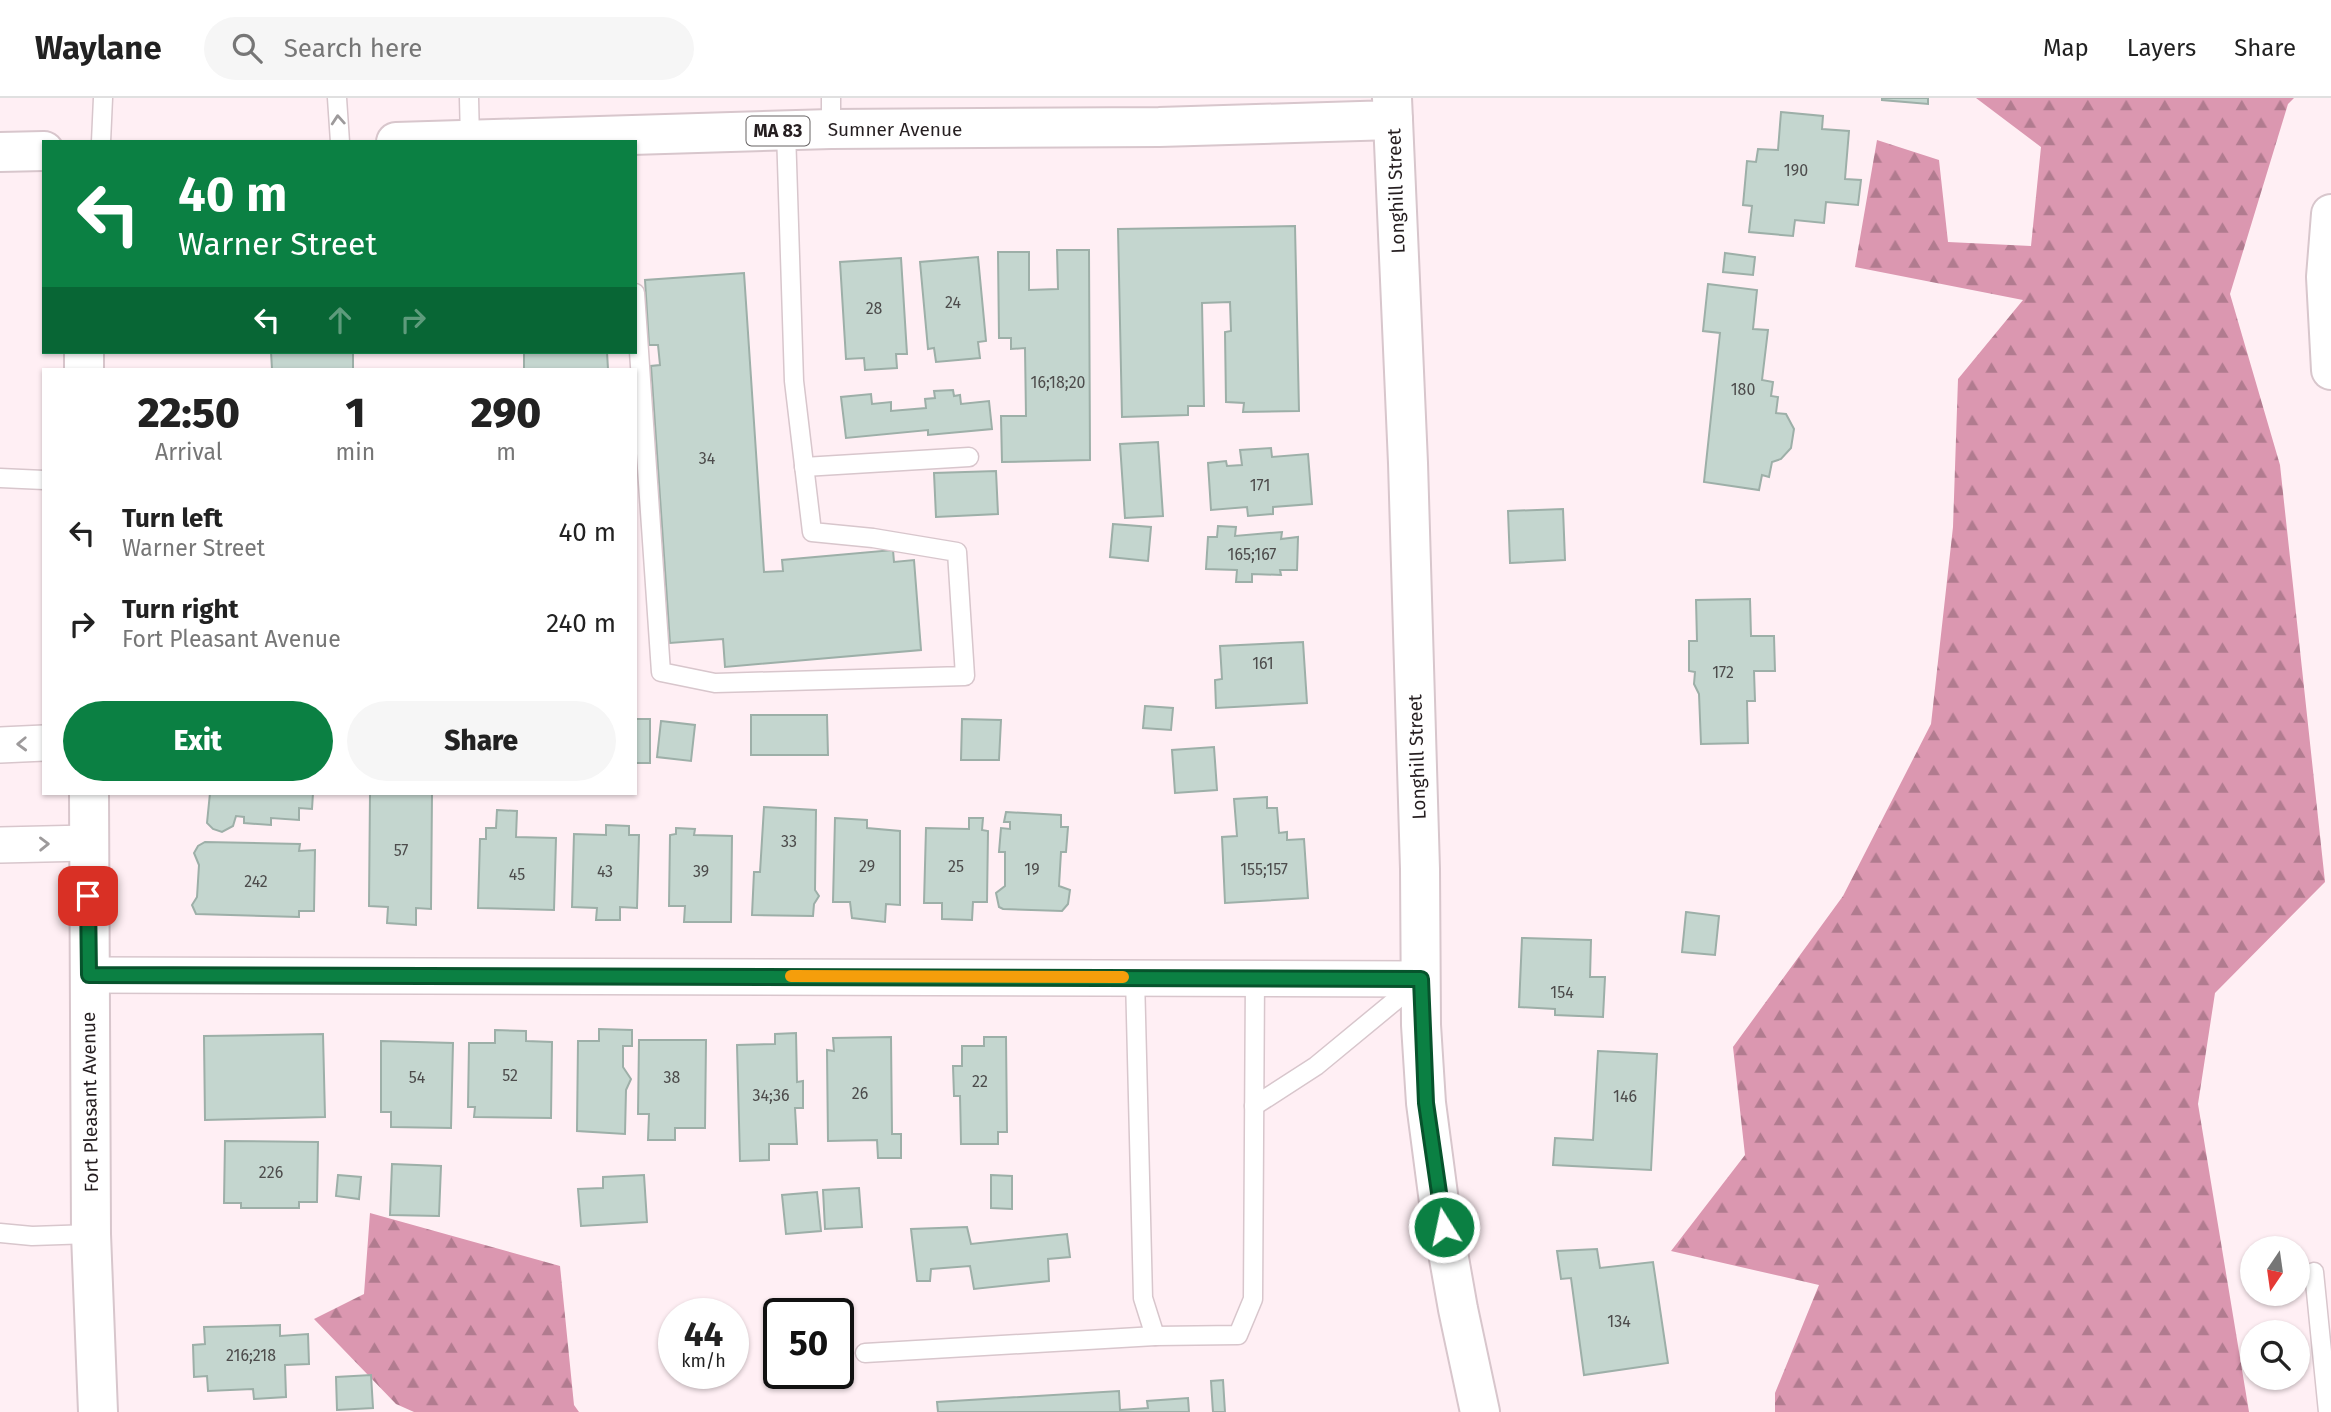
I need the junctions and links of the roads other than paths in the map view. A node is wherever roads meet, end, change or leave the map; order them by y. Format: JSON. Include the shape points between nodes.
{"nodes":[{"id":1,"x":103,"y":98,"type":"edge"},
{"id":2,"x":337,"y":98,"type":"edge"},
{"id":3,"x":469,"y":98,"type":"edge"},
{"id":4,"x":1393,"y":109,"type":"edge"},
{"id":5,"x":831,"y":113,"type":"edge"},
{"id":6,"x":786,"y":131,"type":"junction"},
{"id":7,"x":627,"y":138,"type":"edge"},
{"id":8,"x":101,"y":140,"type":"edge"},
{"id":9,"x":340,"y":140,"type":"edge"},
{"id":10,"x":470,"y":140,"type":"joint"},
{"id":11,"x":0,"y":152,"type":"edge"},
{"id":12,"x":42,"y":152,"type":"edge"},
{"id":13,"x":2331,"y":214,"type":"edge"},
{"id":14,"x":637,"y":321,"type":"edge"},
{"id":15,"x":2331,"y":370,"type":"edge"},
{"id":16,"x":969,"y":457,"type":"dead end"},
{"id":17,"x":804,"y":467,"type":"junction"},
{"id":18,"x":0,"y":478,"type":"edge"},
{"id":19,"x":42,"y":480,"type":"edge"},
{"id":20,"x":42,"y":743,"type":"edge"},
{"id":21,"x":0,"y":744,"type":"edge"},
{"id":22,"x":89,"y":795,"type":"edge"},
{"id":23,"x":88,"y":843,"type":"junction"},
{"id":24,"x":0,"y":845,"type":"edge"},
{"id":25,"x":89,"y":975,"type":"junction"},
{"id":26,"x":1135,"y":977,"type":"junction"},
{"id":27,"x":1255,"y":977,"type":"junction"},
{"id":28,"x":1421,"y":979,"type":"junction"},
{"id":29,"x":1254,"y":1105,"type":"junction"},
{"id":30,"x":0,"y":1233,"type":"edge"},
{"id":31,"x":92,"y":1234,"type":"junction"},
{"id":32,"x":2314,"y":1272,"type":"dead end"},
{"id":33,"x":1155,"y":1336,"type":"junction"},
{"id":34,"x":865,"y":1353,"type":"dead end"},
{"id":35,"x":98,"y":1412,"type":"edge"},
{"id":36,"x":1480,"y":1412,"type":"edge"},
{"id":37,"x":2328,"y":1412,"type":"edge"}],
"edges":[{"from":1,"to":8,"type":"lane"},
{"from":9,"to":2,"type":"lane","one_way":true},
{"from":3,"to":10,"type":"lane"},
{"from":4,"to":5,"type":"main road","name":"Sumner Avenue","number":"MA 83","via":[[1159,127]]},
{"from":4,"to":28,"type":"main road","name":"Longhill Street","via":[[1408,463]]},
{"from":5,"to":6,"type":"main road","name":"Sumner Avenue","number":"MA 83"},
{"from":6,"to":7,"type":"main road","name":"Sumner Avenue","number":"MA 83"},
{"from":6,"to":17,"type":"lane","via":[[794,381]]},
{"from":7,"to":10,"type":"main road","name":"Sumner Avenue","number":"MA 83"},
{"from":11,"to":12,"type":"main road"},
{"from":13,"to":15,"type":"main road","via":[[2326,277]]},
{"from":14,"to":17,"type":"lane","via":[[661,672],[715,683],[965,676],[957,552],[812,532]]},
{"from":16,"to":17,"type":"lane"},
{"from":18,"to":19,"type":"lane"},
{"from":20,"to":21,"type":"street","one_way":true},
{"from":22,"to":23,"type":"main road","name":"Fort Pleasant Avenue"},
{"from":24,"to":23,"type":"street","one_way":true},
{"from":23,"to":25,"type":"main road","name":"Fort Pleasant Avenue"},
{"from":25,"to":26,"type":"street"},
{"from":25,"to":31,"type":"main road","name":"Fort Pleasant Avenue"},
{"from":26,"to":27,"type":"street"},
{"from":26,"to":33,"type":"lane","via":[[1143,1298]]},
{"from":27,"to":28,"type":"street"},
{"from":27,"to":29,"type":"lane"},
{"from":28,"to":29,"type":"lane","via":[[1316,1066]]},
{"from":28,"to":36,"type":"main road","name":"Longhill Street","via":[[1432,1152]]},
{"from":29,"to":33,"type":"lane","via":[[1254,1299],[1238,1335]]},
{"from":30,"to":31,"type":"lane"},
{"from":31,"to":35,"type":"main road","name":"Fort Pleasant Avenue"},
{"from":32,"to":37,"type":"lane"},
{"from":33,"to":34,"type":"lane"}]}
